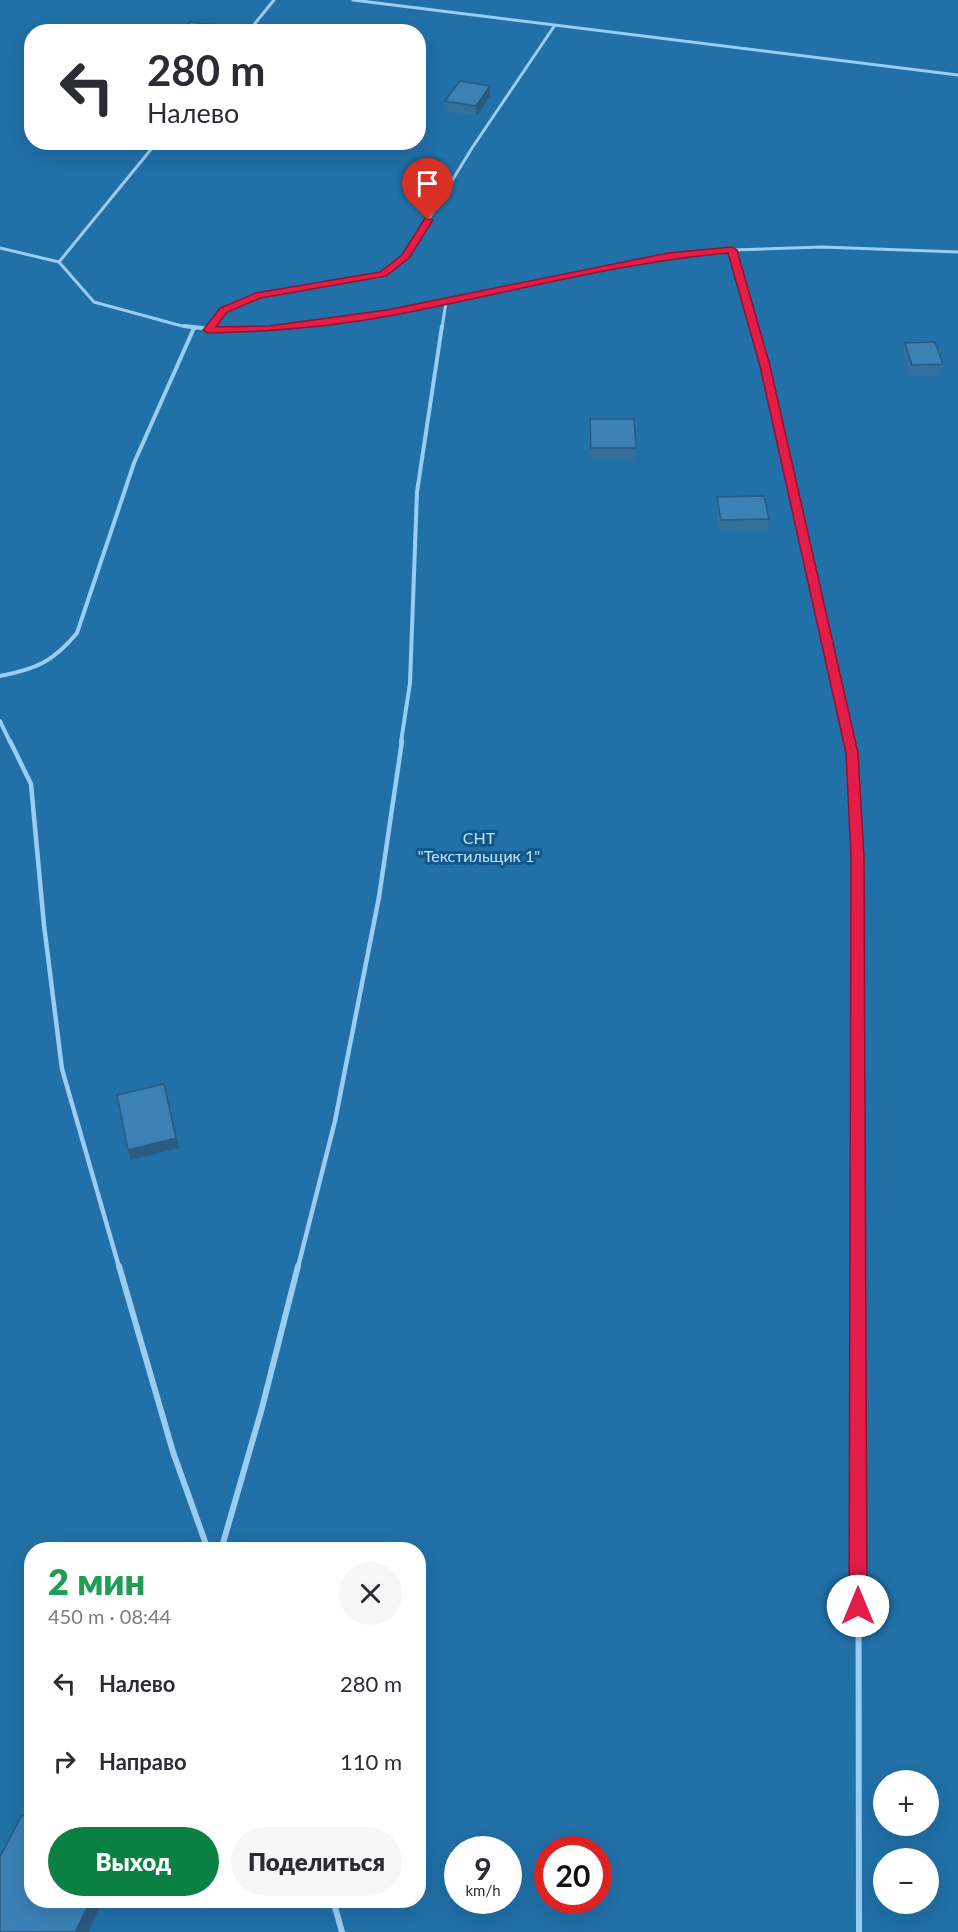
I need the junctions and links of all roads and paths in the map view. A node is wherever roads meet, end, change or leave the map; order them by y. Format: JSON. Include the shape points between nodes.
{"nodes":[{"id":1,"x":274,"y":0,"type":"edge"},
{"id":2,"x":353,"y":0,"type":"edge"},
{"id":3,"x":254,"y":24,"type":"edge"},
{"id":4,"x":555,"y":25,"type":"junction"},
{"id":5,"x":958,"y":75,"type":"edge"},
{"id":6,"x":150,"y":150,"type":"edge"},
{"id":7,"x":0,"y":248,"type":"edge"},
{"id":8,"x":732,"y":250,"type":"junction"},
{"id":9,"x":958,"y":252,"type":"edge"},
{"id":10,"x":59,"y":262,"type":"junction"},
{"id":11,"x":446,"y":302,"type":"junction"},
{"id":12,"x":195,"y":328,"type":"junction"},
{"id":13,"x":208,"y":330,"type":"junction"},
{"id":14,"x":0,"y":676,"type":"edge"},
{"id":15,"x":0,"y":721,"type":"edge"},
{"id":16,"x":205,"y":1542,"type":"edge"},
{"id":17,"x":223,"y":1542,"type":"edge"},
{"id":18,"x":335,"y":1908,"type":"edge"},
{"id":19,"x":342,"y":1932,"type":"edge"},
{"id":20,"x":859,"y":1932,"type":"edge"}],
"edges":[{"from":1,"to":3,"type":"lane"},
{"from":2,"to":4,"type":"lane"},
{"from":4,"to":5,"type":"lane"},
{"from":4,"to":13,"type":"lane","via":[[472,148],[406,256],[383,274],[259,295],[224,310]]},
{"from":6,"to":10,"type":"lane"},
{"from":7,"to":10,"type":"lane"},
{"from":8,"to":9,"type":"lane","via":[[822,247]]},
{"from":8,"to":11,"type":"lane","via":[[668,256]]},
{"from":8,"to":20,"type":"lane","via":[[765,366],[852,753],[858,858]]},
{"from":10,"to":12,"type":"lane","via":[[94,302]]},
{"from":11,"to":13,"type":"lane","via":[[269,329]]},
{"from":11,"to":17,"type":"lane","via":[[417,492],[410,683],[379,897],[335,1121],[262,1408]]},
{"from":12,"to":13,"type":"lane"},
{"from":12,"to":14,"type":"lane","via":[[134,463],[77,633],[60,655],[31,671]]},
{"from":15,"to":16,"type":"lane","via":[[31,784],[62,1069],[173,1452]]},
{"from":18,"to":19,"type":"lane"}]}
